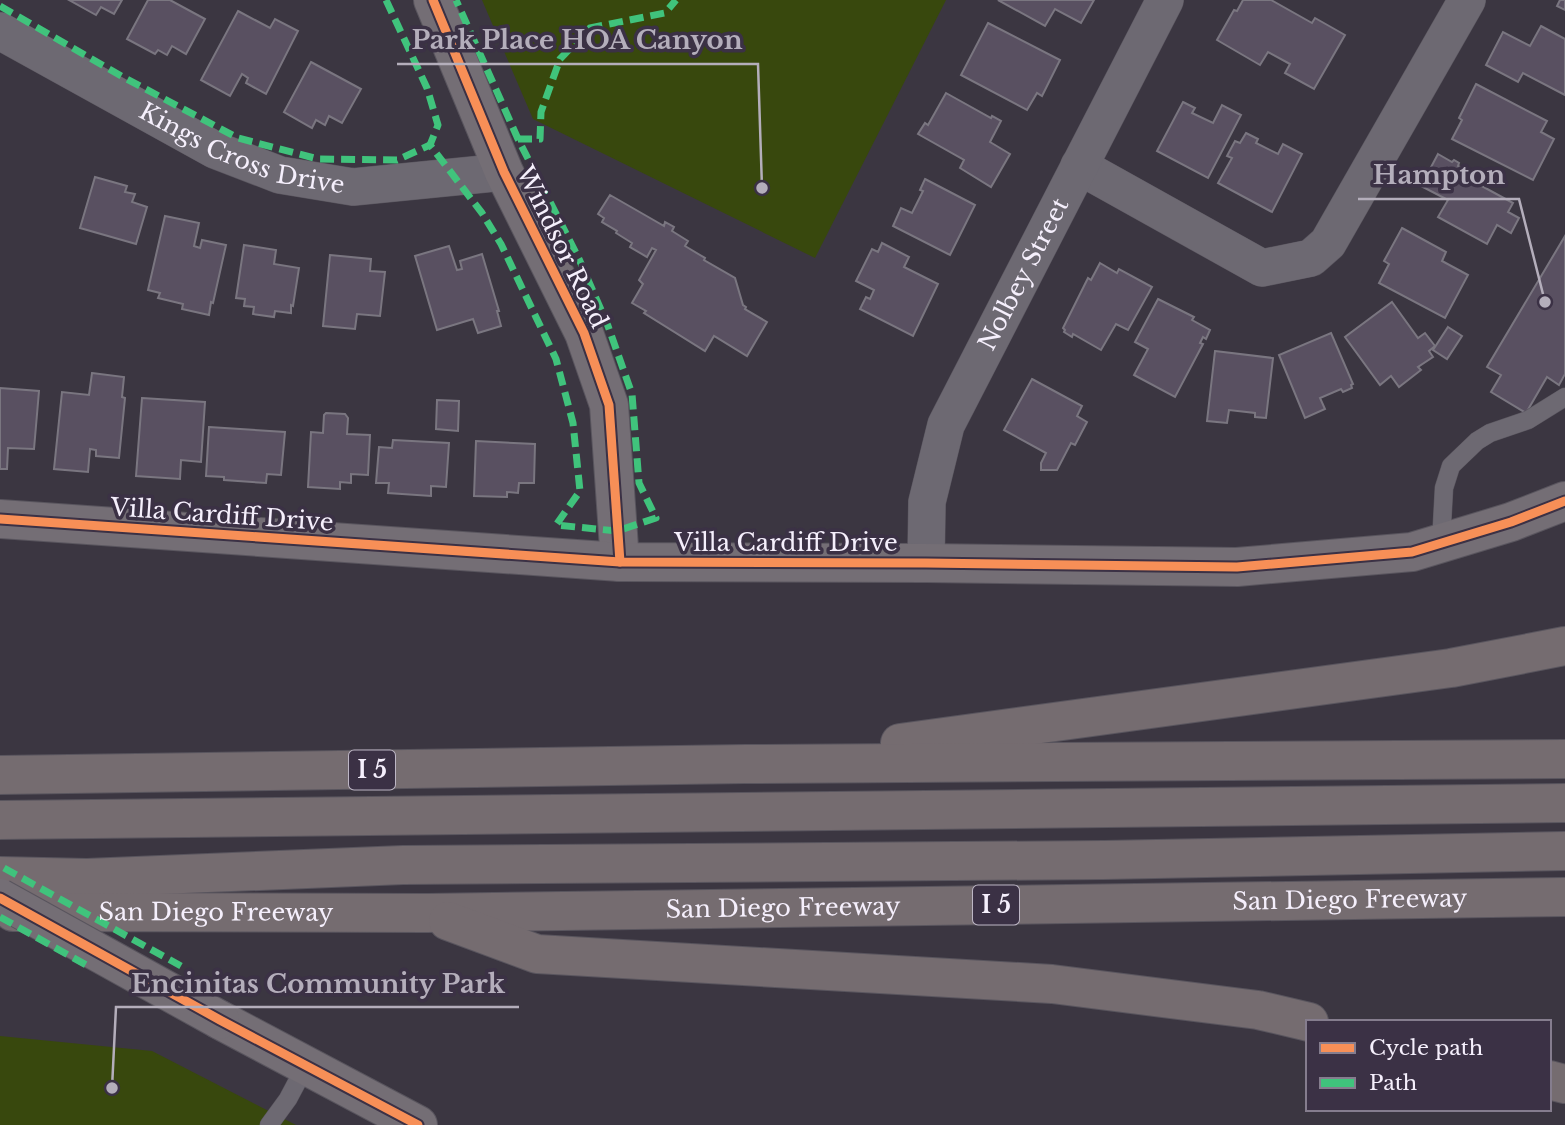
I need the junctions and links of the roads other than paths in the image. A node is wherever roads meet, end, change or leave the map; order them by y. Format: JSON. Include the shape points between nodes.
{"nodes":[{"id":1,"x":433,"y":0,"type":"edge"},
{"id":2,"x":1165,"y":0,"type":"edge"},
{"id":3,"x":1467,"y":0,"type":"edge"},
{"id":4,"x":0,"y":31,"type":"edge"},
{"id":5,"x":1079,"y":166,"type":"junction"},
{"id":6,"x":504,"y":172,"type":"junction"},
{"id":7,"x":1565,"y":397,"type":"edge"},
{"id":8,"x":1565,"y":501,"type":"edge"},
{"id":9,"x":0,"y":519,"type":"edge"},
{"id":10,"x":1441,"y":543,"type":"junction"},
{"id":11,"x":620,"y":562,"type":"junction"},
{"id":12,"x":926,"y":563,"type":"junction"},
{"id":13,"x":1565,"y":646,"type":"edge"},
{"id":14,"x":1565,"y":759,"type":"edge"},
{"id":15,"x":745,"y":764,"type":"junction"},
{"id":16,"x":0,"y":775,"type":"edge"},
{"id":17,"x":1565,"y":803,"type":"edge"},
{"id":18,"x":0,"y":820,"type":"edge"},
{"id":19,"x":1565,"y":852,"type":"edge"},
{"id":20,"x":0,"y":876,"type":"edge"},
{"id":21,"x":1565,"y":897,"type":"edge"},
{"id":22,"x":0,"y":898,"type":"edge"},
{"id":23,"x":0,"y":912,"type":"edge"},
{"id":24,"x":427,"y":913,"type":"junction"},
{"id":25,"x":1306,"y":1021,"type":"edge"},
{"id":26,"x":306,"y":1065,"type":"junction"},
{"id":27,"x":270,"y":1125,"type":"edge"},
{"id":28,"x":418,"y":1125,"type":"edge"}],
"edges":[{"from":1,"to":6,"type":"street","name":"Windsor Road"},
{"from":2,"to":5,"type":"street","name":"Nolbey Street"},
{"from":3,"to":5,"type":"street","via":[[1328,243],[1311,258],[1262,268]]},
{"from":4,"to":6,"type":"street","name":"Kings Cross Drive","via":[[215,150],[280,175],[353,187]]},
{"from":5,"to":12,"type":"street","name":"Nolbey Street","via":[[946,425],[927,502]]},
{"from":6,"to":11,"type":"street","name":"Windsor Road","via":[[584,333],[609,405]]},
{"from":7,"to":10,"type":"lane","via":[[1528,419],[1489,433],[1451,466],[1444,488]]},
{"from":8,"to":10,"type":"street","name":"Villa Cardiff Drive"},
{"from":9,"to":11,"type":"street","name":"Villa Cardiff Drive"},
{"from":10,"to":12,"type":"street","name":"Villa Cardiff Drive","via":[[1412,552],[1237,567]]},
{"from":11,"to":12,"type":"street","name":"Villa Cardiff Drive"},
{"from":13,"to":15,"type":"highway","via":[[1451,668]]},
{"from":14,"to":15,"type":"highway","number":"I 5"},
{"from":15,"to":16,"type":"highway","number":"I 5"},
{"from":17,"to":18,"type":"highway"},
{"from":19,"to":20,"type":"highway","via":[[403,865],[87,878]]},
{"from":21,"to":24,"type":"highway","name":"San Diego Freeway","number":"I 5"},
{"from":22,"to":26,"type":"street","bridge":true},
{"from":23,"to":24,"type":"highway","name":"San Diego Freeway","number":"I 5"},
{"from":24,"to":25,"type":"highway","via":[[537,954],[1052,984],[1258,1010]]},
{"from":26,"to":27,"type":"lane"},
{"from":26,"to":28,"type":"street"}]}
